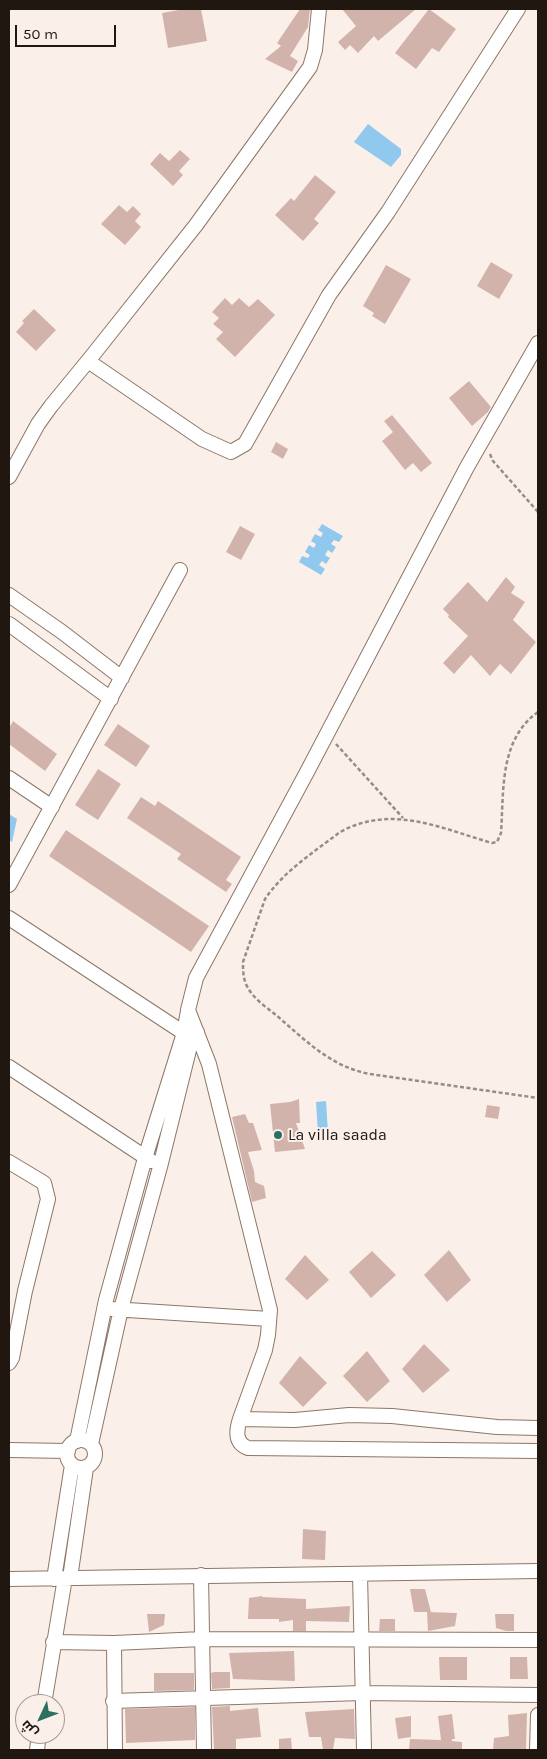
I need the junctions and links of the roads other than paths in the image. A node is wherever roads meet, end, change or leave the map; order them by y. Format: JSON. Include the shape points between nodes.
{"nodes":[{"id":1,"x":319,"y":9,"type":"edge"},
{"id":2,"x":518,"y":9,"type":"edge"},
{"id":3,"x":538,"y":344,"type":"edge"},
{"id":4,"x":88,"y":361,"type":"junction"},
{"id":5,"x":9,"y":477,"type":"edge"},
{"id":6,"x":180,"y":570,"type":"dead end"},
{"id":7,"x":9,"y":595,"type":"edge"},
{"id":8,"x":9,"y":624,"type":"edge"},
{"id":9,"x":62,"y":632,"type":"junction"},
{"id":10,"x":52,"y":654,"type":"junction"},
{"id":11,"x":122,"y":678,"type":"junction"},
{"id":12,"x":111,"y":699,"type":"junction"},
{"id":13,"x":9,"y":778,"type":"edge"},
{"id":14,"x":52,"y":807,"type":"junction"},
{"id":15,"x":9,"y":885,"type":"edge"},
{"id":16,"x":9,"y":918,"type":"edge"},
{"id":17,"x":191,"y":1034,"type":"junction"},
{"id":18,"x":9,"y":1067,"type":"edge"},
{"id":19,"x":145,"y":1158,"type":"junction"},
{"id":20,"x":9,"y":1162,"type":"edge"},
{"id":21,"x":160,"y":1167,"type":"junction"},
{"id":22,"x":105,"y":1308,"type":"junction"},
{"id":23,"x":121,"y":1309,"type":"junction"},
{"id":24,"x":269,"y":1319,"type":"junction"},
{"id":25,"x":9,"y":1363,"type":"edge"},
{"id":26,"x":240,"y":1419,"type":"junction"},
{"id":27,"x":538,"y":1428,"type":"edge"},
{"id":28,"x":78,"y":1445,"type":"junction"},
{"id":29,"x":9,"y":1450,"type":"edge"},
{"id":30,"x":538,"y":1451,"type":"edge"},
{"id":31,"x":79,"y":1466,"type":"junction"},
{"id":32,"x":538,"y":1571,"type":"edge"},
{"id":33,"x":360,"y":1574,"type":"junction"},
{"id":34,"x":202,"y":1575,"type":"junction"},
{"id":35,"x":63,"y":1578,"type":"junction"},
{"id":36,"x":9,"y":1579,"type":"edge"},
{"id":37,"x":202,"y":1639,"type":"junction"},
{"id":38,"x":361,"y":1640,"type":"junction"},
{"id":39,"x":538,"y":1640,"type":"edge"},
{"id":40,"x":53,"y":1642,"type":"junction"},
{"id":41,"x":114,"y":1643,"type":"junction"},
{"id":42,"x":362,"y":1693,"type":"junction"},
{"id":43,"x":45,"y":1694,"type":"edge"},
{"id":44,"x":538,"y":1695,"type":"edge"},
{"id":45,"x":203,"y":1698,"type":"junction"},
{"id":46,"x":113,"y":1701,"type":"junction"},
{"id":47,"x":538,"y":1715,"type":"edge"},
{"id":48,"x":115,"y":1750,"type":"edge"},
{"id":49,"x":204,"y":1750,"type":"edge"},
{"id":50,"x":364,"y":1750,"type":"edge"},
{"id":51,"x":537,"y":1750,"type":"edge"}],
"edges":[{"from":1,"to":4,"type":"street","via":[[310,67],[196,225]]},
{"from":2,"to":4,"type":"street","via":[[388,212],[329,295],[245,444],[231,452],[202,439]]},
{"from":3,"to":17,"type":"street","via":[[467,467],[196,978],[188,1010]]},
{"from":4,"to":5,"type":"street","via":[[38,424]]},
{"from":6,"to":11,"type":"street"},
{"from":7,"to":9,"type":"street"},
{"from":8,"to":10,"type":"street"},
{"from":9,"to":10,"type":"street"},
{"from":9,"to":11,"type":"street"},
{"from":10,"to":12,"type":"street"},
{"from":11,"to":12,"type":"street"},
{"from":12,"to":14,"type":"street"},
{"from":13,"to":14,"type":"street"},
{"from":14,"to":15,"type":"street"},
{"from":16,"to":17,"type":"street"},
{"from":17,"to":19,"type":"street"},
{"from":17,"to":21,"type":"street"},
{"from":17,"to":24,"type":"street","via":[[209,1064],[268,1299]]},
{"from":18,"to":19,"type":"street"},
{"from":19,"to":21,"type":"street"},
{"from":19,"to":22,"type":"street"},
{"from":20,"to":25,"type":"street","via":[[44,1183],[48,1199]]},
{"from":21,"to":23,"type":"street"},
{"from":22,"to":23,"type":"street"},
{"from":22,"to":28,"type":"street"},
{"from":23,"to":24,"type":"street"},
{"from":23,"to":28,"type":"street"},
{"from":24,"to":26,"type":"street","via":[[265,1350]]},
{"from":26,"to":27,"type":"street","via":[[295,1420],[375,1415]]},
{"from":26,"to":30,"type":"street","via":[[238,1441],[248,1448]]},
{"from":28,"to":29,"type":"street"},
{"from":28,"to":31,"type":"street","via":[[67,1456]]},
{"from":28,"to":31,"type":"street","via":[[95,1452],[93,1462]]},
{"from":31,"to":35,"type":"street"},
{"from":32,"to":33,"type":"street"},
{"from":33,"to":34,"type":"street"},
{"from":33,"to":38,"type":"street"},
{"from":34,"to":35,"type":"street"},
{"from":34,"to":37,"type":"street"},
{"from":35,"to":36,"type":"street"},
{"from":35,"to":40,"type":"street"},
{"from":37,"to":38,"type":"street"},
{"from":37,"to":41,"type":"street"},
{"from":37,"to":45,"type":"street"},
{"from":38,"to":39,"type":"street"},
{"from":38,"to":42,"type":"street"},
{"from":40,"to":41,"type":"street"},
{"from":40,"to":43,"type":"street"},
{"from":41,"to":46,"type":"street"},
{"from":42,"to":44,"type":"street"},
{"from":42,"to":45,"type":"street"},
{"from":42,"to":50,"type":"street"},
{"from":45,"to":46,"type":"street"},
{"from":45,"to":49,"type":"street"},
{"from":46,"to":48,"type":"street"},
{"from":47,"to":51,"type":"street"}]}
